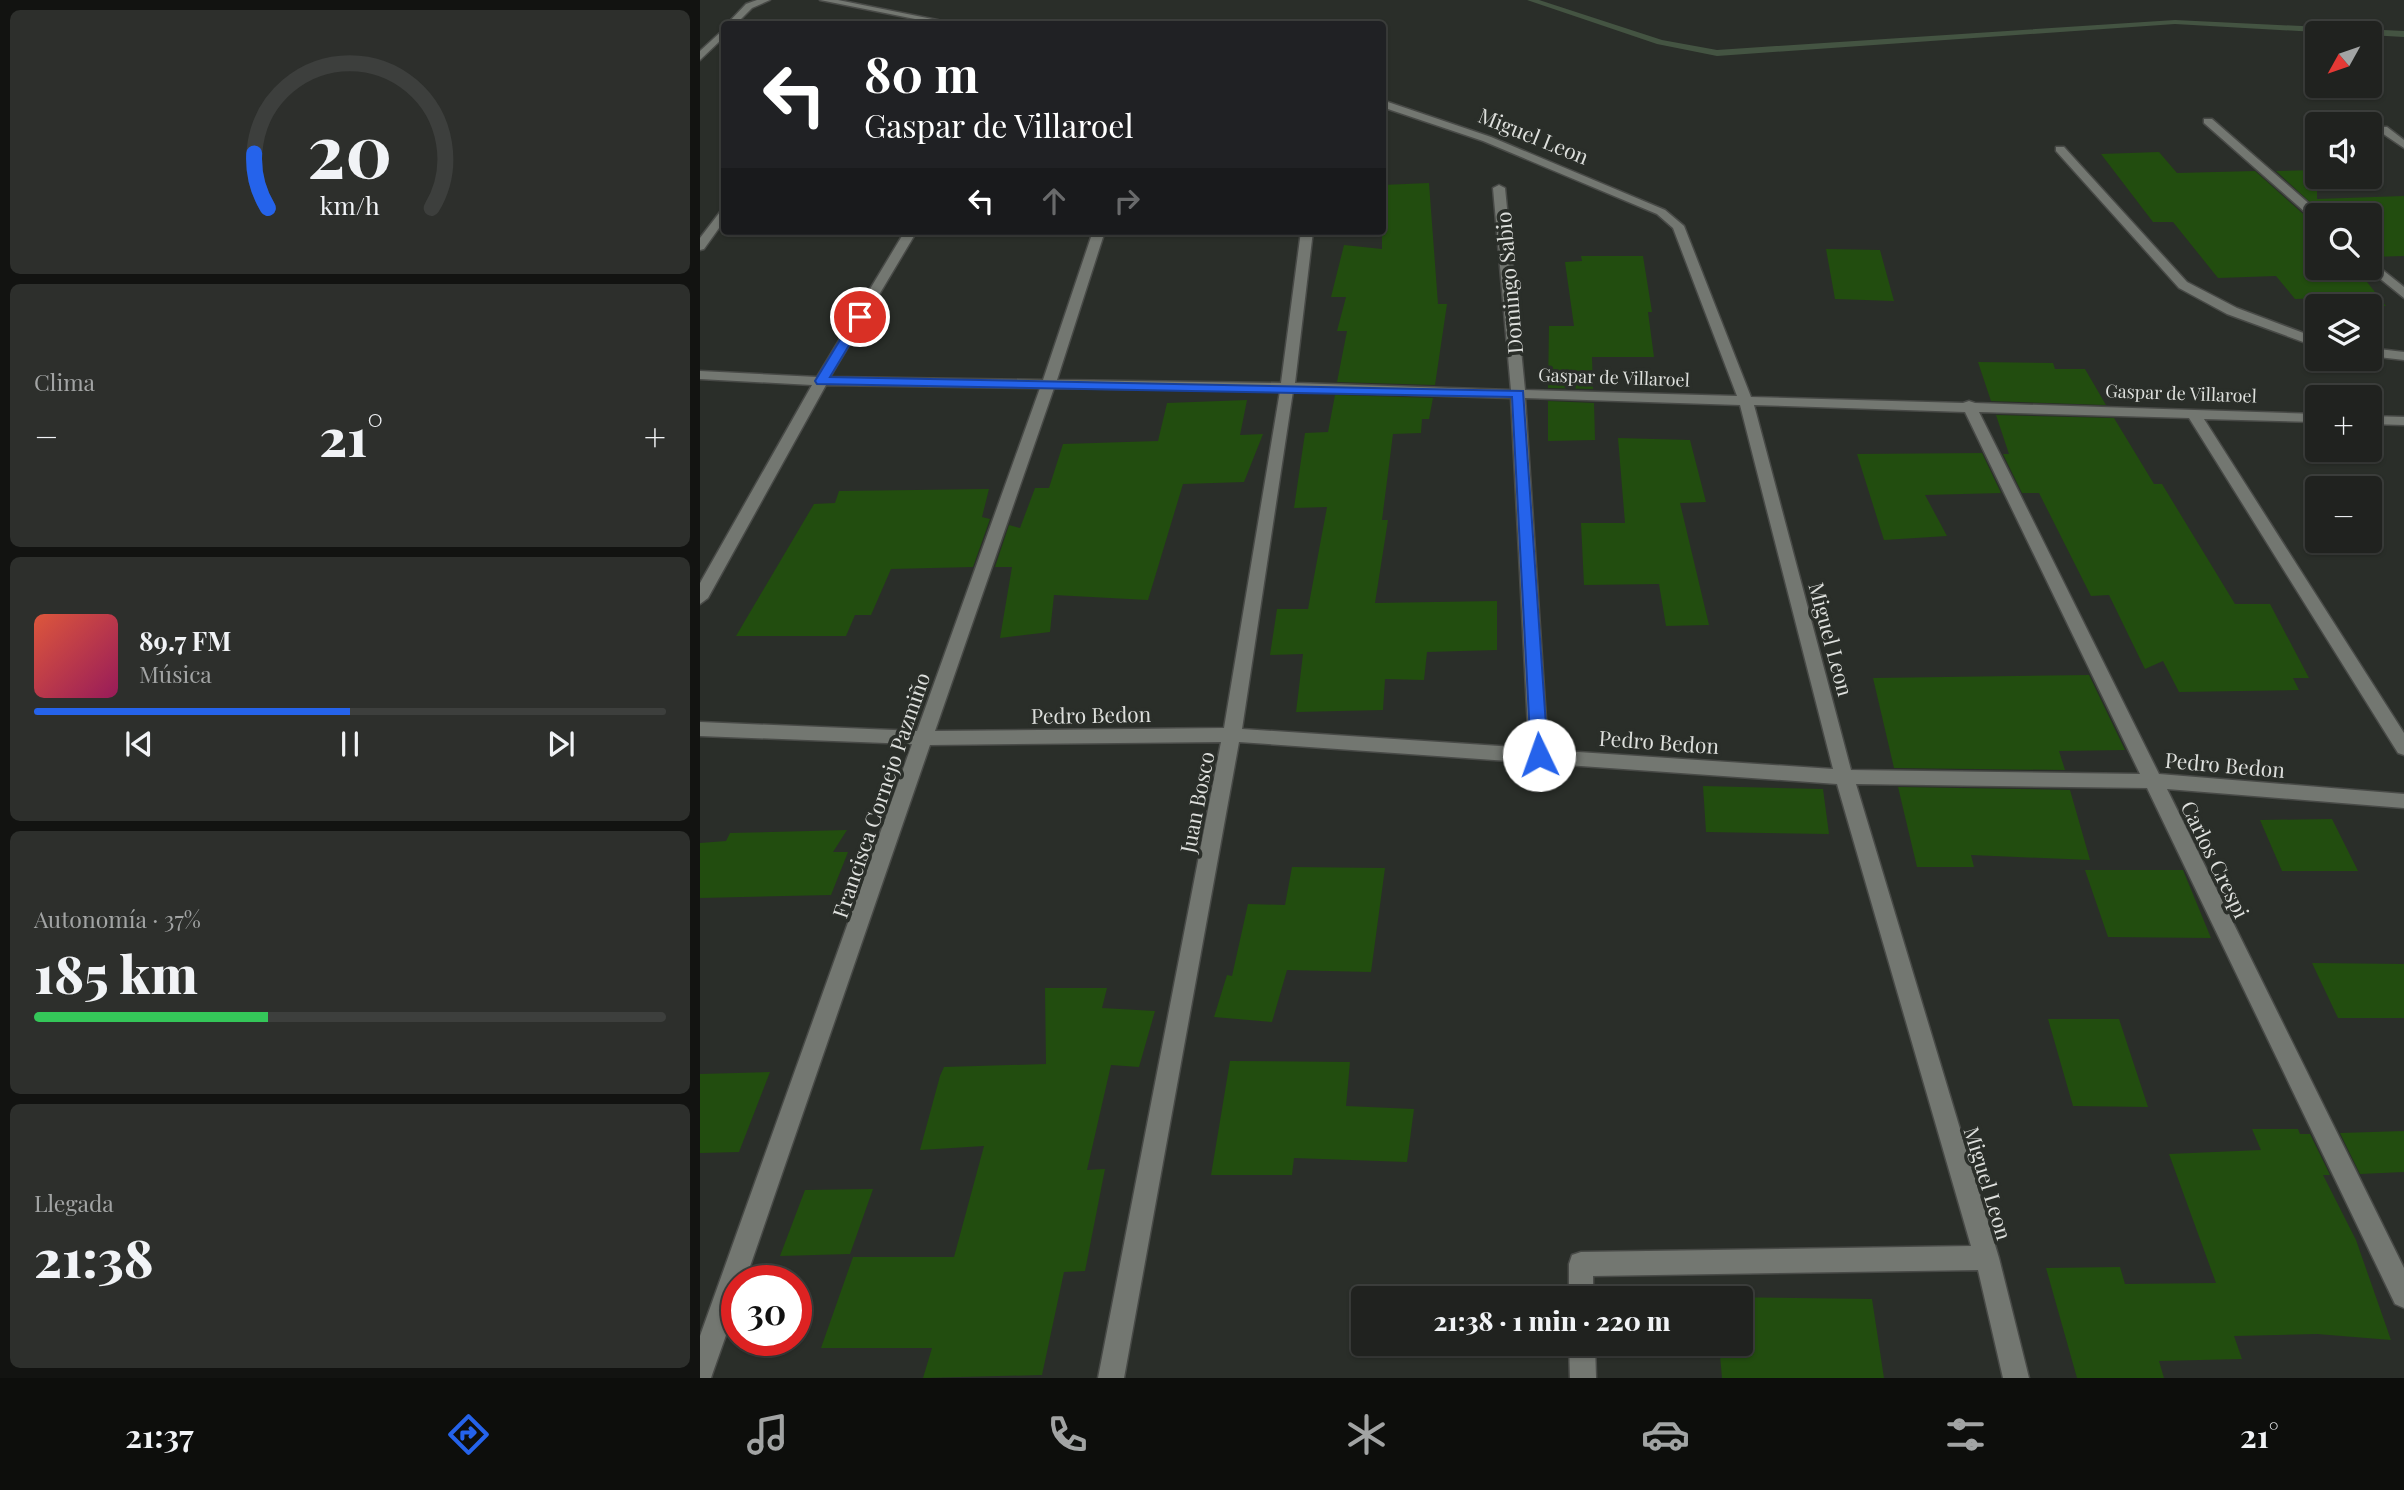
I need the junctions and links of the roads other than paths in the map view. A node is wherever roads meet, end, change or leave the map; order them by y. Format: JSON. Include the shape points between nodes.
{"nodes":[{"id":1,"x":766,"y":0,"type":"edge"},
{"id":2,"x":824,"y":0,"type":"edge"},
{"id":3,"x":884,"y":9,"type":"junction"},
{"id":4,"x":734,"y":21,"type":"edge"},
{"id":5,"x":875,"y":21,"type":"edge"},
{"id":6,"x":938,"y":21,"type":"edge"},
{"id":7,"x":721,"y":35,"type":"edge"},
{"id":8,"x":700,"y":57,"type":"edge"},
{"id":9,"x":1386,"y":104,"type":"edge"},
{"id":10,"x":2208,"y":121,"type":"dead end"},
{"id":11,"x":2383,"y":129,"type":"dead end"},
{"id":12,"x":2404,"y":145,"type":"edge"},
{"id":13,"x":2060,"y":149,"type":"dead end"},
{"id":14,"x":1499,"y":188,"type":"dead end"},
{"id":15,"x":2305,"y":206,"type":"edge"},
{"id":16,"x":721,"y":218,"type":"edge"},
{"id":17,"x":909,"y":235,"type":"edge"},
{"id":18,"x":1097,"y":235,"type":"edge"},
{"id":19,"x":1307,"y":235,"type":"edge"},
{"id":20,"x":700,"y":246,"type":"edge"},
{"id":21,"x":2382,"y":275,"type":"edge"},
{"id":22,"x":2404,"y":294,"type":"edge"},
{"id":23,"x":2305,"y":338,"type":"edge"},
{"id":24,"x":2382,"y":353,"type":"edge"},
{"id":25,"x":2404,"y":356,"type":"edge"},
{"id":26,"x":700,"y":375,"type":"edge"},
{"id":27,"x":821,"y":381,"type":"junction"},
{"id":28,"x":1049,"y":383,"type":"junction"},
{"id":29,"x":1289,"y":387,"type":"junction"},
{"id":30,"x":1518,"y":393,"type":"junction"},
{"id":31,"x":1746,"y":401,"type":"junction"},
{"id":32,"x":1969,"y":405,"type":"junction"},
{"id":33,"x":2193,"y":412,"type":"junction"},
{"id":34,"x":2305,"y":417,"type":"edge"},
{"id":35,"x":2382,"y":420,"type":"edge"},
{"id":36,"x":2404,"y":421,"type":"edge"},
{"id":37,"x":700,"y":598,"type":"edge"},
{"id":38,"x":700,"y":729,"type":"edge"},
{"id":39,"x":1231,"y":735,"type":"junction"},
{"id":40,"x":924,"y":738,"type":"junction"},
{"id":41,"x":2404,"y":748,"type":"edge"},
{"id":42,"x":1539,"y":755,"type":"junction"},
{"id":43,"x":1844,"y":777,"type":"junction"},
{"id":44,"x":2152,"y":781,"type":"junction"},
{"id":45,"x":2404,"y":801,"type":"edge"},
{"id":46,"x":1987,"y":1258,"type":"junction"},
{"id":47,"x":1581,"y":1286,"type":"edge"},
{"id":48,"x":2404,"y":1295,"type":"edge"},
{"id":49,"x":1582,"y":1356,"type":"edge"},
{"id":50,"x":700,"y":1372,"type":"edge"},
{"id":51,"x":1111,"y":1378,"type":"edge"},
{"id":52,"x":1583,"y":1378,"type":"edge"},
{"id":53,"x":2016,"y":1378,"type":"edge"}],
"edges":[{"from":1,"to":4,"type":"street","via":[[749,6]]},
{"from":2,"to":3,"type":"street"},
{"from":3,"to":5,"type":"street"},
{"from":3,"to":6,"type":"street"},
{"from":7,"to":8,"type":"street"},
{"from":9,"to":31,"type":"street","name":"Miguel Leon","via":[[1500,145],[1661,212],[1678,226]]},
{"from":10,"to":15,"type":"street"},
{"from":11,"to":12,"type":"street"},
{"from":13,"to":23,"type":"street","via":[[2183,285],[2232,311]]},
{"from":14,"to":30,"type":"street","name":"Domingo Sabio"},
{"from":16,"to":20,"type":"street"},
{"from":17,"to":27,"type":"street"},
{"from":18,"to":28,"type":"street","name":"Francisca Cornejo Pazmiño"},
{"from":19,"to":29,"type":"street","name":"Juan Bosco"},
{"from":21,"to":22,"type":"street"},
{"from":24,"to":25,"type":"street"},
{"from":26,"to":27,"type":"street","name":"Gaspar de Villaroel"},
{"from":27,"to":28,"type":"street","name":"Gaspar de Villaroel"},
{"from":27,"to":37,"type":"street"},
{"from":28,"to":29,"type":"street","name":"Gaspar de Villaroel"},
{"from":28,"to":40,"type":"street","name":"Francisca Cornejo Pazmiño"},
{"from":29,"to":30,"type":"street","name":"Gaspar de Villaroel"},
{"from":29,"to":39,"type":"street","name":"Juan Bosco"},
{"from":30,"to":31,"type":"street","name":"Gaspar de Villaroel"},
{"from":30,"to":42,"type":"street","name":"Domingo Sabio"},
{"from":31,"to":32,"type":"street","name":"Gaspar de Villaroel"},
{"from":31,"to":43,"type":"street","name":"Miguel Leon"},
{"from":32,"to":33,"type":"street","name":"Gaspar de Villaroel"},
{"from":32,"to":44,"type":"street","name":"Carlos Crespi"},
{"from":33,"to":34,"type":"street","name":"Gaspar de Villaroel"},
{"from":33,"to":41,"type":"street"},
{"from":35,"to":36,"type":"street"},
{"from":38,"to":40,"type":"street","name":"Pedro Bedon"},
{"from":39,"to":40,"type":"street","name":"Pedro Bedon"},
{"from":39,"to":42,"type":"street","name":"Pedro Bedon"},
{"from":39,"to":51,"type":"street","name":"Juan Bosco"},
{"from":40,"to":50,"type":"street","name":"Francisca Cornejo Pazmiño"},
{"from":42,"to":43,"type":"street","name":"Pedro Bedon"},
{"from":43,"to":44,"type":"street","name":"Pedro Bedon"},
{"from":43,"to":46,"type":"street","name":"Miguel Leon"},
{"from":44,"to":45,"type":"street","name":"Pedro Bedon"},
{"from":44,"to":48,"type":"street","name":"Carlos Crespi"},
{"from":46,"to":47,"type":"street","via":[[1581,1264]]},
{"from":46,"to":53,"type":"street","name":"Miguel Leon"},
{"from":49,"to":52,"type":"street"}]}
